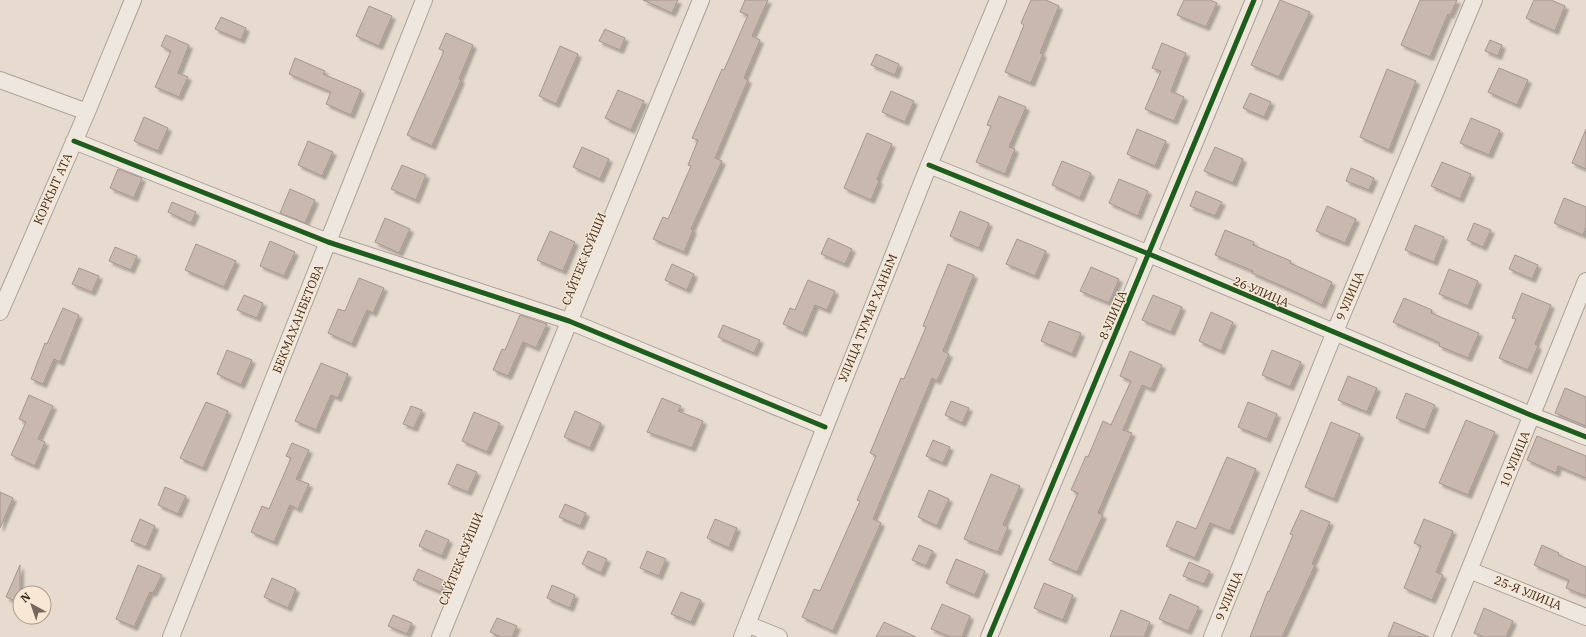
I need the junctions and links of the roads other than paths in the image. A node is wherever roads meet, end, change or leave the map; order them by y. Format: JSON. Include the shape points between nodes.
{"nodes":[{"id":1,"x":134,"y":0,"type":"edge"},
{"id":2,"x":424,"y":0,"type":"edge"},
{"id":3,"x":701,"y":0,"type":"edge"},
{"id":4,"x":998,"y":0,"type":"edge"},
{"id":5,"x":1254,"y":0,"type":"edge"},
{"id":6,"x":1474,"y":0,"type":"edge"},
{"id":7,"x":0,"y":80,"type":"edge"},
{"id":8,"x":87,"y":112,"type":"junction"},
{"id":9,"x":74,"y":141,"type":"junction"},
{"id":10,"x":929,"y":165,"type":"junction"},
{"id":11,"x":328,"y":242,"type":"junction"},
{"id":12,"x":1149,"y":254,"type":"junction"},
{"id":13,"x":1586,"y":281,"type":"edge"},
{"id":14,"x":0,"y":312,"type":"edge"},
{"id":15,"x":569,"y":321,"type":"junction"},
{"id":16,"x":1334,"y":334,"type":"junction"},
{"id":17,"x":1533,"y":416,"type":"junction"},
{"id":18,"x":825,"y":427,"type":"junction"},
{"id":19,"x":1586,"y":437,"type":"edge"},
{"id":20,"x":1469,"y":570,"type":"junction"},
{"id":21,"x":1586,"y":617,"type":"edge"},
{"id":22,"x":745,"y":631,"type":"edge"},
{"id":23,"x":171,"y":637,"type":"edge"},
{"id":24,"x":440,"y":637,"type":"edge"},
{"id":25,"x":779,"y":637,"type":"edge"},
{"id":26,"x":989,"y":637,"type":"edge"},
{"id":27,"x":1212,"y":637,"type":"edge"},
{"id":28,"x":1442,"y":637,"type":"edge"}],
"edges":[{"from":1,"to":8,"type":"street","name":"КОРКЫТ АТА"},
{"from":2,"to":11,"type":"street","name":"БЕКМАХАНБЕТОВА"},
{"from":3,"to":15,"type":"street","name":"САЙТЕК КУЙШИ"},
{"from":4,"to":10,"type":"street","name":"УЛИЦА ТУМАР ХАНЫМ"},
{"from":5,"to":12,"type":"street","name":"8 УЛИЦА"},
{"from":6,"to":16,"type":"street","name":"9 УЛИЦА"},
{"from":7,"to":8,"type":"street"},
{"from":8,"to":9,"type":"street","name":"КОРКЫТ АТА"},
{"from":9,"to":11,"type":"street"},
{"from":9,"to":14,"type":"street","name":"КОРКЫТ АТА"},
{"from":10,"to":12,"type":"street","name":"26 УЛИЦА"},
{"from":10,"to":18,"type":"street","name":"УЛИЦА ТУМАР ХАНЫМ"},
{"from":11,"to":15,"type":"street"},
{"from":11,"to":23,"type":"street","name":"БЕКМАХАНБЕТОВА"},
{"from":12,"to":16,"type":"street","name":"26 УЛИЦА"},
{"from":12,"to":26,"type":"street","name":"8 УЛИЦА"},
{"from":13,"to":17,"type":"street","name":"10 УЛИЦА"},
{"from":15,"to":18,"type":"street"},
{"from":15,"to":24,"type":"street","name":"САЙТЕК КУЙШИ"},
{"from":16,"to":17,"type":"street","name":"26 УЛИЦА"},
{"from":16,"to":27,"type":"street","name":"9 УЛИЦА"},
{"from":17,"to":19,"type":"street","name":"26 УЛИЦА"},
{"from":17,"to":20,"type":"street","name":"10 УЛИЦА"},
{"from":18,"to":22,"type":"street","name":"УЛИЦА ТУМАР ХАНЫМ"},
{"from":20,"to":21,"type":"street","name":"25-Я УЛИЦА"},
{"from":20,"to":28,"type":"street","name":"10 УЛИЦА"},
{"from":22,"to":25,"type":"street"}]}
